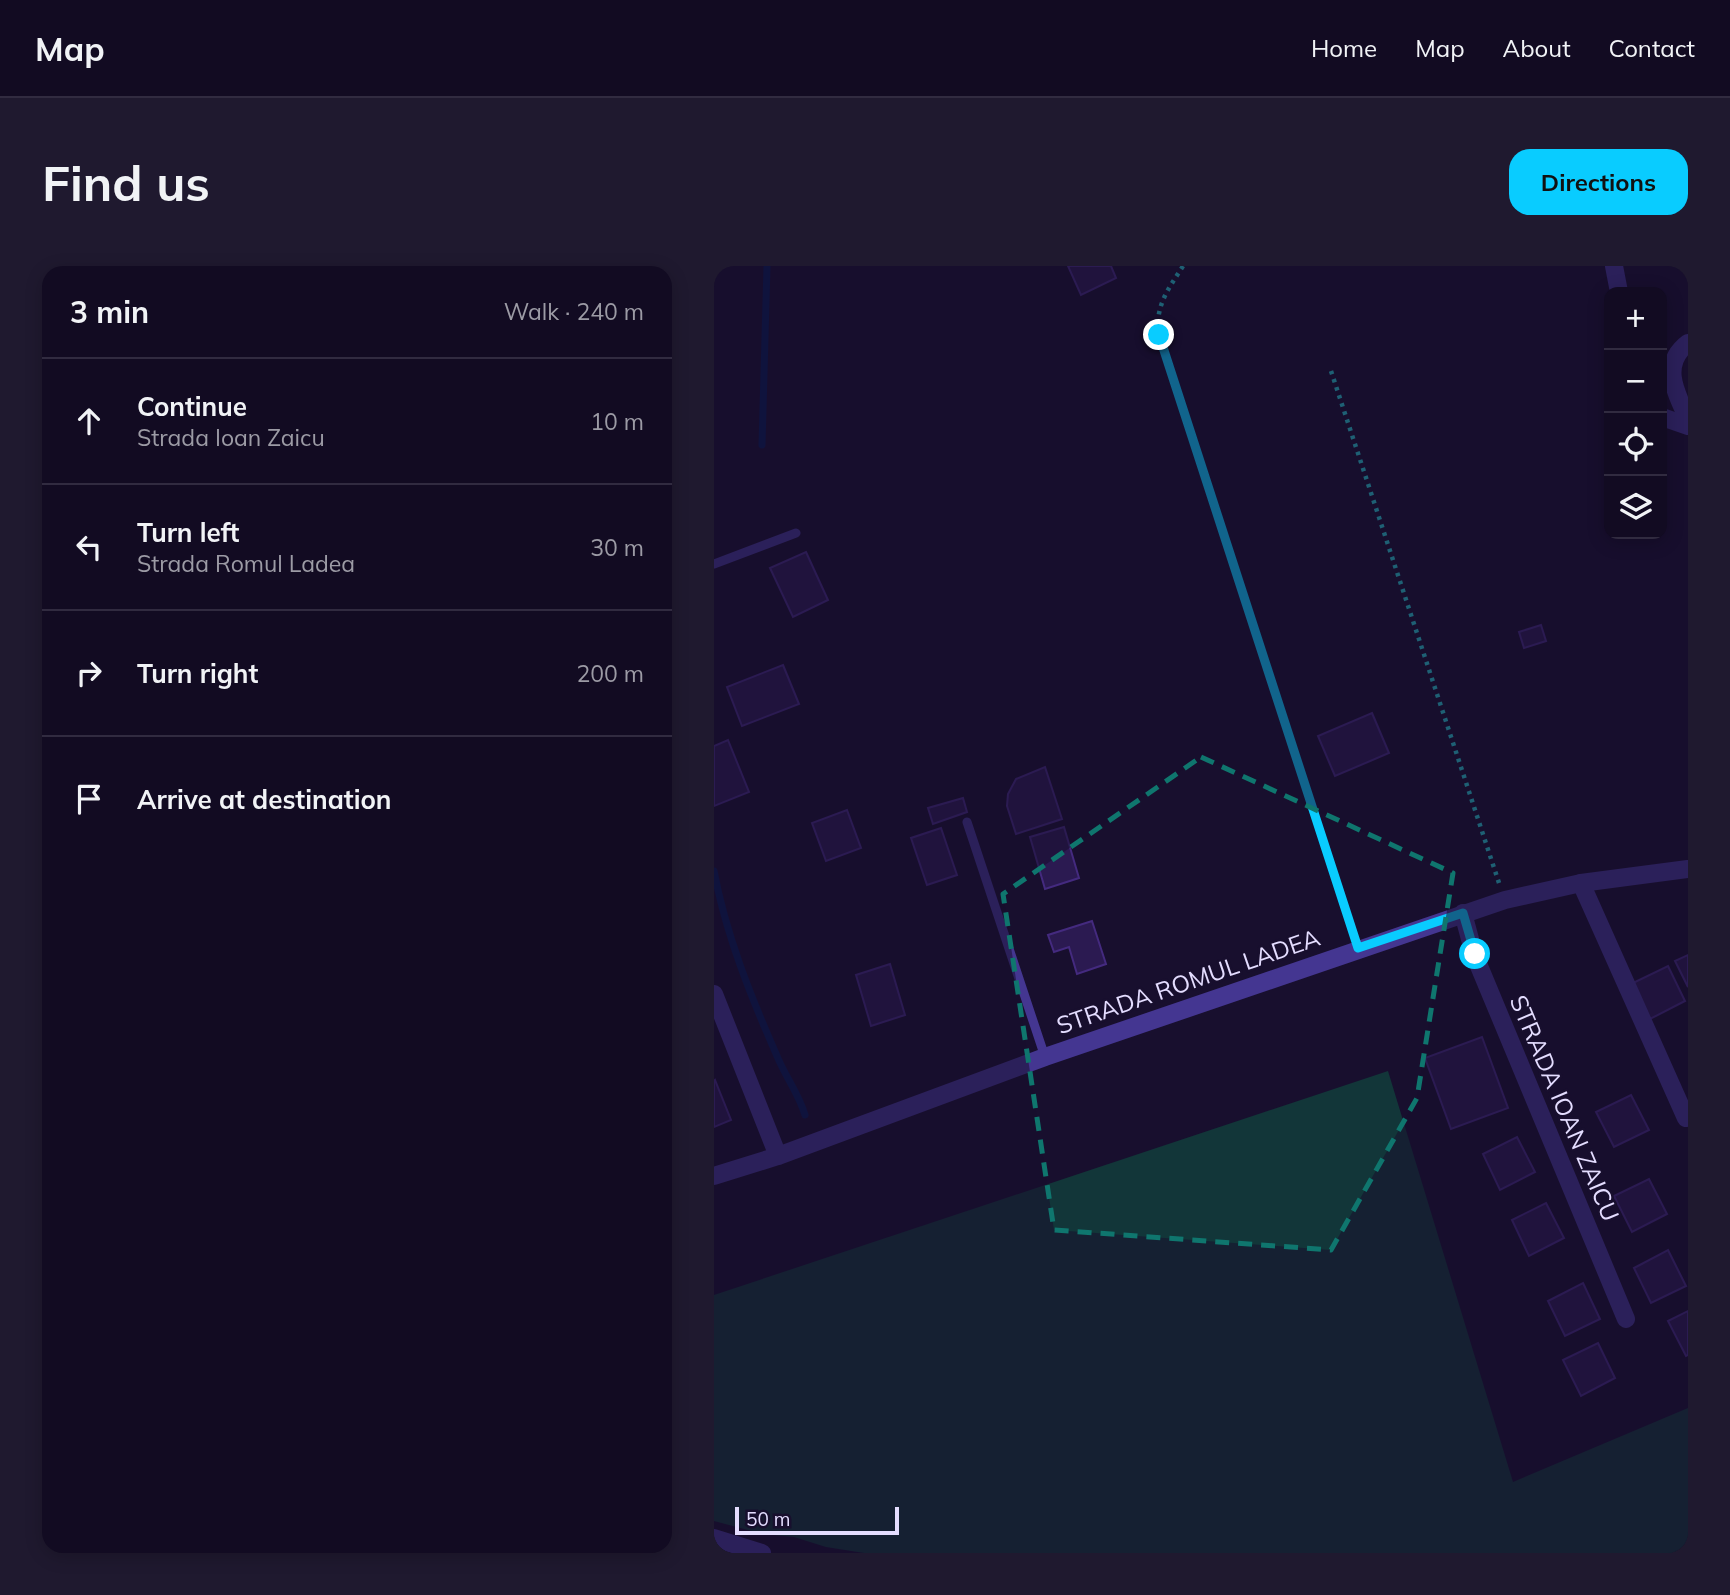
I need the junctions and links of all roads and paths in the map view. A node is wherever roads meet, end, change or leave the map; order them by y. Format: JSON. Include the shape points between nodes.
{"nodes":[{"id":1,"x":1183,"y":266,"type":"edge"},
{"id":2,"x":1614,"y":266,"type":"edge"},
{"id":3,"x":1618,"y":287,"type":"edge"},
{"id":4,"x":1688,"y":343,"type":"edge"},
{"id":5,"x":1332,"y":371,"type":"dead end"},
{"id":6,"x":1667,"y":419,"type":"edge"},
{"id":7,"x":1688,"y":419,"type":"edge"},
{"id":8,"x":1688,"y":426,"type":"edge"},
{"id":9,"x":796,"y":533,"type":"dead end"},
{"id":10,"x":714,"y":564,"type":"edge"},
{"id":11,"x":967,"y":822,"type":"dead end"},
{"id":12,"x":1688,"y":869,"type":"edge"},
{"id":13,"x":1581,"y":883,"type":"junction"},
{"id":14,"x":1504,"y":900,"type":"junction"},
{"id":15,"x":1463,"y":913,"type":"junction"},
{"id":16,"x":1358,"y":948,"type":"junction"},
{"id":17,"x":714,"y":994,"type":"edge"},
{"id":18,"x":1045,"y":1057,"type":"junction"},
{"id":19,"x":1686,"y":1118,"type":"dead end"},
{"id":20,"x":778,"y":1156,"type":"junction"},
{"id":21,"x":714,"y":1176,"type":"edge"},
{"id":22,"x":1626,"y":1319,"type":"dead end"},
{"id":23,"x":714,"y":1538,"type":"edge"},
{"id":24,"x":762,"y":1553,"type":"edge"}],
"edges":[{"from":1,"to":16,"type":"path","via":[[1158,308],[1159,335]]},
{"from":2,"to":3,"type":"street"},
{"from":4,"to":7,"type":"street","via":[[1671,368]]},
{"from":5,"to":14,"type":"path"},
{"from":6,"to":8,"type":"street"},
{"from":9,"to":10,"type":"lane"},
{"from":11,"to":18,"type":"lane"},
{"from":12,"to":13,"type":"street","name":"STRADA ROMUL LADEA"},
{"from":13,"to":14,"type":"street","name":"STRADA ROMUL LADEA"},
{"from":13,"to":19,"type":"street"},
{"from":14,"to":15,"type":"street","name":"STRADA ROMUL LADEA"},
{"from":15,"to":16,"type":"street","name":"STRADA ROMUL LADEA"},
{"from":15,"to":22,"type":"street","name":"STRADA IOAN ZAICU","via":[[1475,954]]},
{"from":16,"to":18,"type":"street","name":"STRADA ROMUL LADEA"},
{"from":17,"to":20,"type":"street"},
{"from":18,"to":20,"type":"street","name":"STRADA ROMUL LADEA"},
{"from":20,"to":21,"type":"street","name":"STRADA ROMUL LADEA"},
{"from":23,"to":24,"type":"street"}]}
